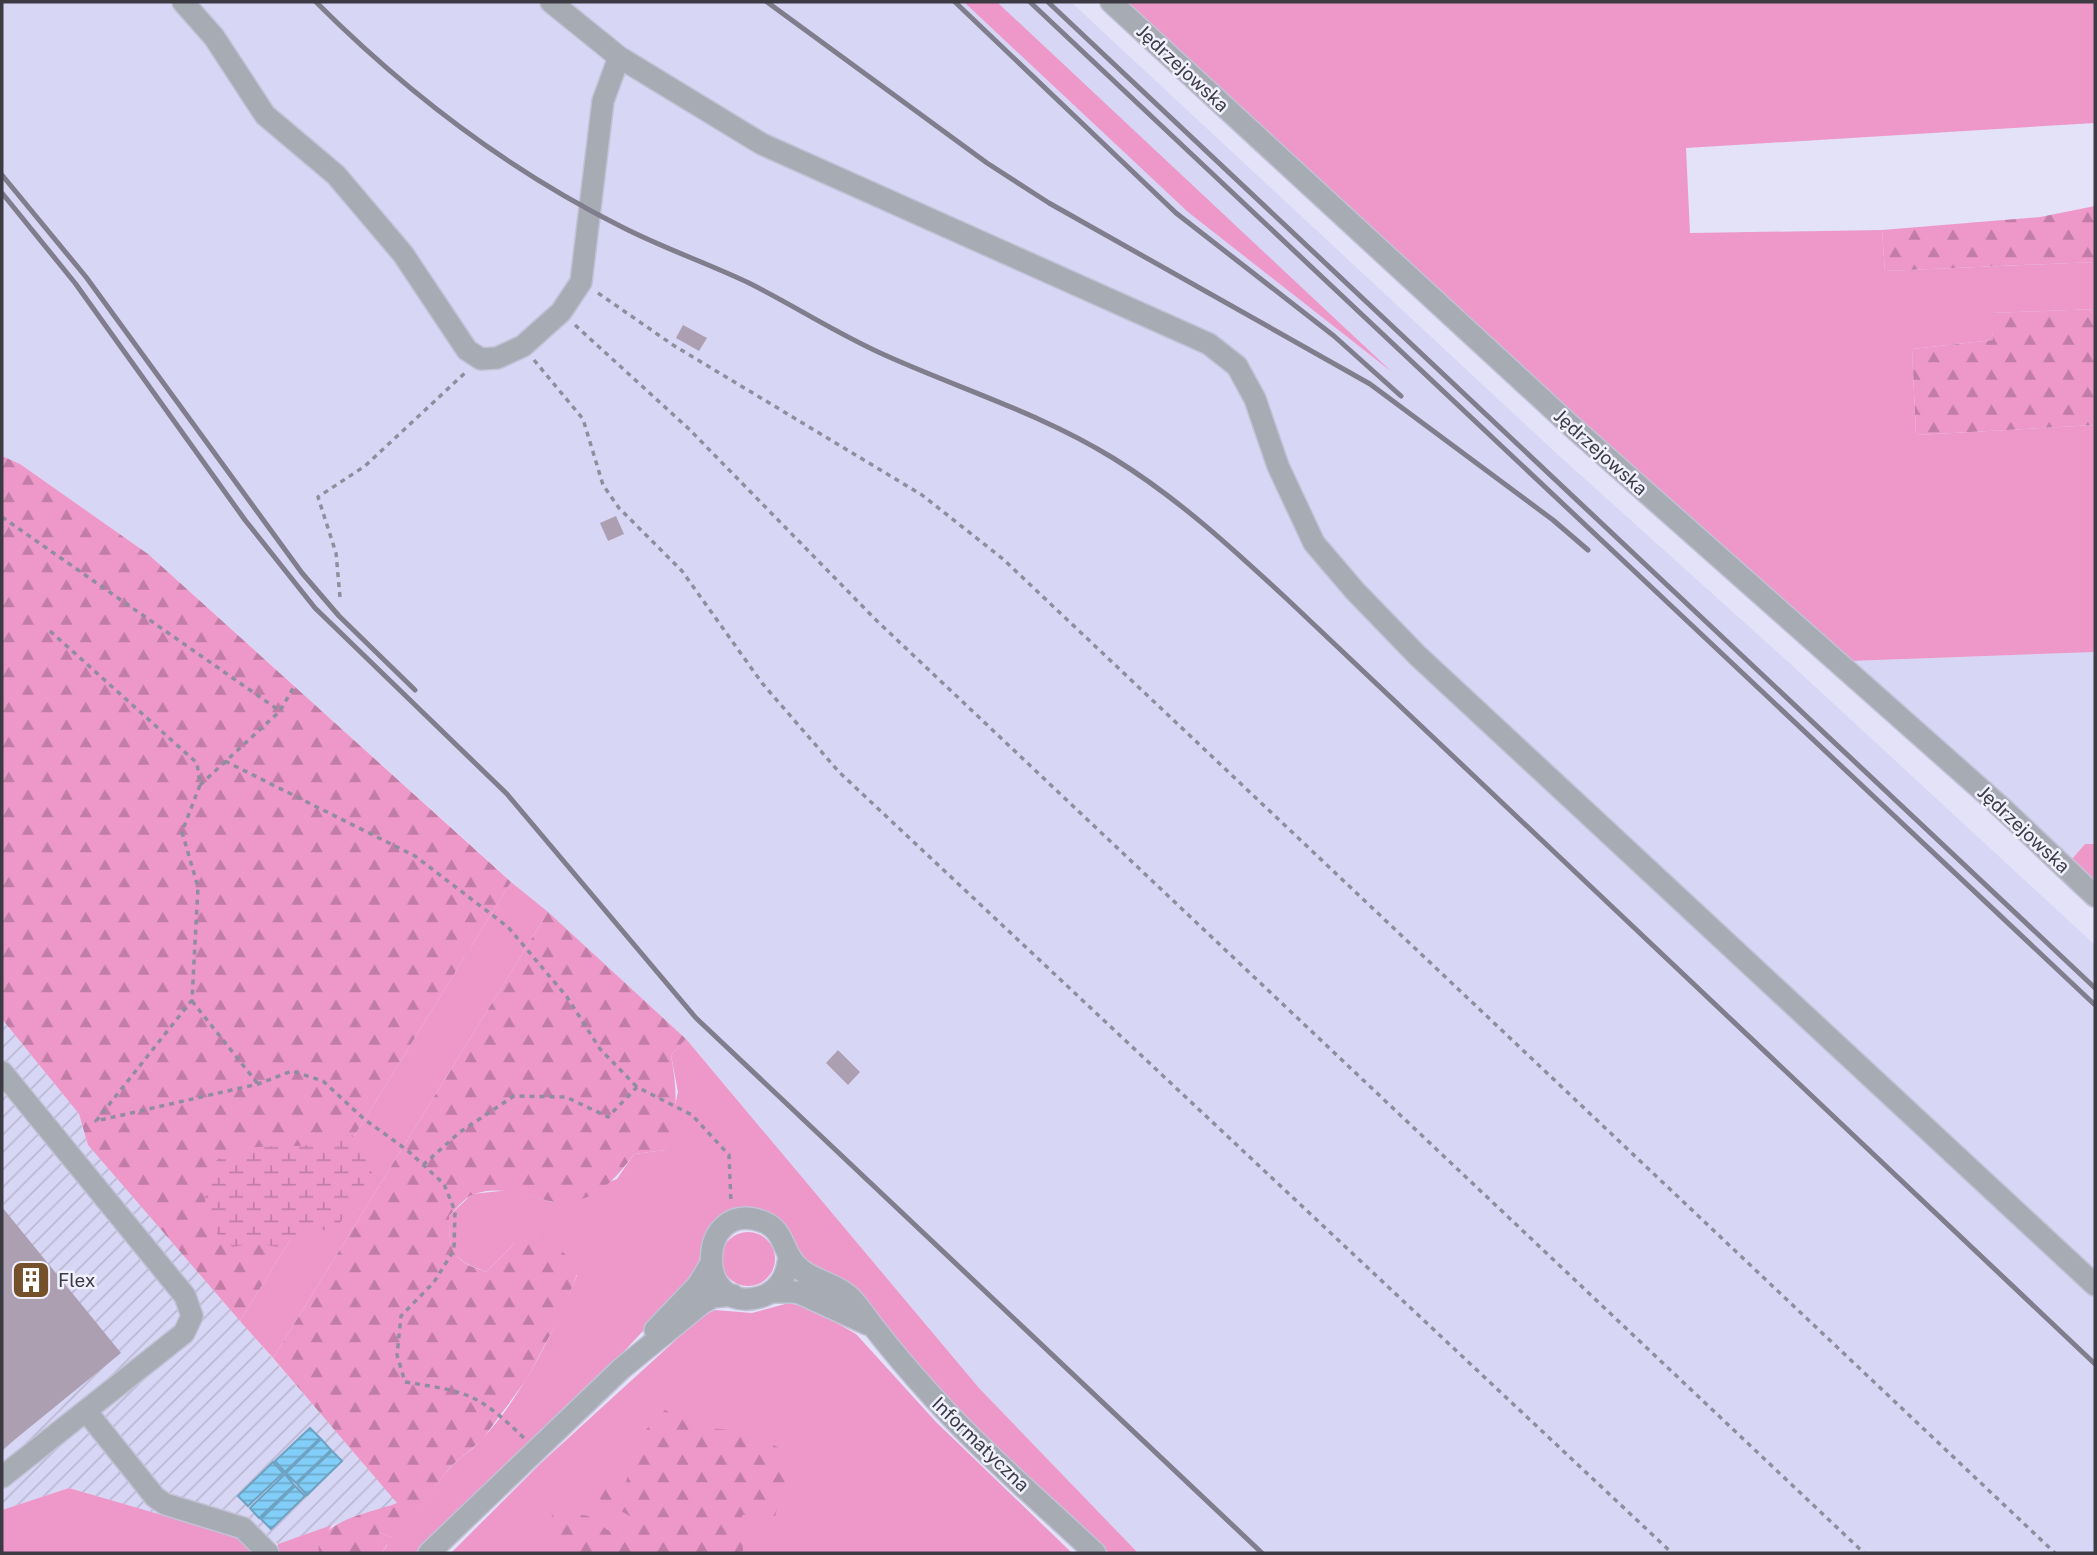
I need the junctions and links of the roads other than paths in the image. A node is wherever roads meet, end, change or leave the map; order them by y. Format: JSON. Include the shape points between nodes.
{"nodes":[{"id":1,"x":183,"y":2,"type":"edge"},
{"id":2,"x":551,"y":2,"type":"edge"},
{"id":3,"x":1111,"y":2,"type":"edge"},
{"id":4,"x":619,"y":57,"type":"junction"},
{"id":5,"x":2095,"y":896,"type":"edge"},
{"id":6,"x":2,"y":1072,"type":"edge"},
{"id":7,"x":789,"y":1257,"type":"junction"},
{"id":8,"x":710,"y":1265,"type":"junction"},
{"id":9,"x":2095,"y":1285,"type":"edge"},
{"id":10,"x":772,"y":1292,"type":"junction"},
{"id":11,"x":733,"y":1295,"type":"junction"},
{"id":12,"x":874,"y":1329,"type":"junction"},
{"id":13,"x":621,"y":1369,"type":"junction"},
{"id":14,"x":86,"y":1411,"type":"junction"},
{"id":15,"x":2,"y":1477,"type":"edge"},
{"id":16,"x":268,"y":1553,"type":"edge"},
{"id":17,"x":429,"y":1553,"type":"edge"},
{"id":18,"x":1095,"y":1553,"type":"edge"}],
"edges":[{"from":1,"to":4,"type":"street","via":[[214,37],[265,115],[336,174],[403,254],[467,350],[481,359],[497,358],[523,346],[561,312],[582,282],[603,101]]},
{"from":2,"to":4,"type":"street"},
{"from":3,"to":5,"type":"street","name":"Jędrzejowska","via":[[1569,424]]},
{"from":4,"to":9,"type":"street","via":[[762,144],[1209,344],[1237,366],[1255,399],[1294,505],[1314,542],[1355,591],[1418,656]]},
{"from":6,"to":14,"type":"street","via":[[191,1306],[184,1333]]},
{"from":7,"to":8,"type":"street","name":"Informatyczna","via":[[786,1243],[773,1226],[760,1220],[732,1222],[715,1238]]},
{"from":7,"to":10,"type":"street","via":[[787,1271]]},
{"from":7,"to":12,"type":"street","name":"Informatyczna","via":[[807,1275],[849,1296]]},
{"from":8,"to":11,"type":"street","via":[[721,1287]]},
{"from":8,"to":13,"type":"street","name":"Informatyczna","via":[[698,1285]]},
{"from":10,"to":11,"type":"street","name":"Informatyczna","via":[[760,1297]]},
{"from":10,"to":12,"type":"street","name":"Informatyczna","via":[[797,1292]]},
{"from":11,"to":13,"type":"street","name":"Informatyczna","via":[[701,1304]]},
{"from":12,"to":18,"type":"street","name":"Informatyczna","via":[[956,1422]]},
{"from":13,"to":17,"type":"street","name":"Informatyczna"},
{"from":14,"to":15,"type":"street"},
{"from":14,"to":16,"type":"street","via":[[155,1497],[243,1528]]}]}
